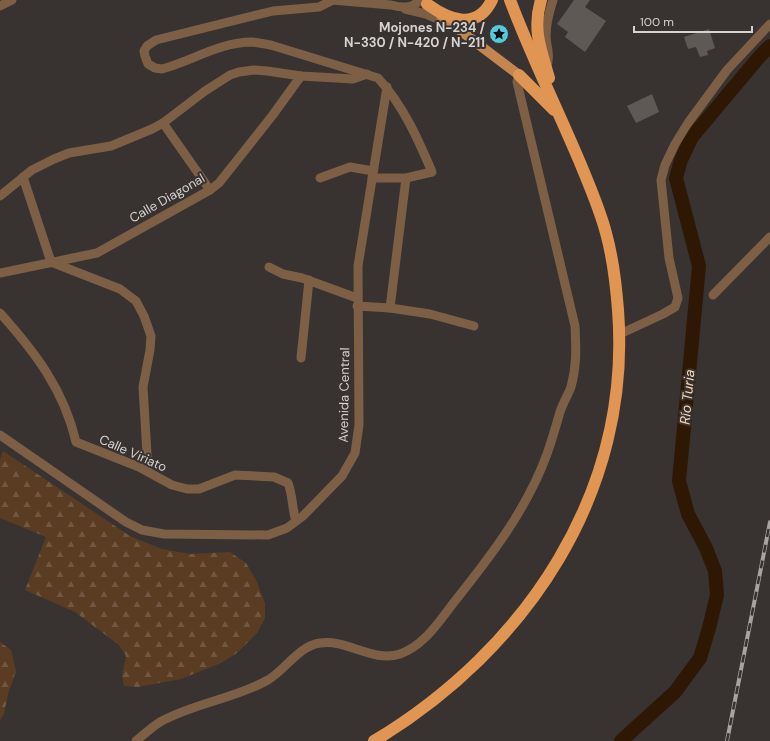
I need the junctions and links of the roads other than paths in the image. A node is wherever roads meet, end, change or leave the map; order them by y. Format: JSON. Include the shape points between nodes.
{"nodes":[{"id":1,"x":12,"y":0,"type":"edge"},
{"id":2,"x":333,"y":0,"type":"edge"},
{"id":3,"x":492,"y":0,"type":"edge"},
{"id":4,"x":510,"y":0,"type":"edge"},
{"id":5,"x":541,"y":0,"type":"edge"},
{"id":6,"x":553,"y":0,"type":"edge"},
{"id":7,"x":423,"y":1,"type":"edge"},
{"id":8,"x":399,"y":3,"type":"edge"},
{"id":9,"x":0,"y":6,"type":"edge"},
{"id":10,"x":770,"y":24,"type":"edge"},
{"id":11,"x":454,"y":26,"type":"junction"},
{"id":12,"x":546,"y":68,"type":"junction"},
{"id":13,"x":367,"y":74,"type":"junction"},
{"id":14,"x":519,"y":75,"type":"junction"},
{"id":15,"x":301,"y":76,"type":"junction"},
{"id":16,"x":387,"y":87,"type":"junction"},
{"id":17,"x":550,"y":95,"type":"junction"},
{"id":18,"x":559,"y":115,"type":"junction"},
{"id":19,"x":163,"y":123,"type":"junction"},
{"id":20,"x":372,"y":175,"type":"junction"},
{"id":21,"x":23,"y":177,"type":"junction"},
{"id":22,"x":320,"y":178,"type":"dead end"},
{"id":23,"x":406,"y":178,"type":"junction"},
{"id":24,"x":210,"y":190,"type":"junction"},
{"id":25,"x":0,"y":196,"type":"edge"},
{"id":26,"x":770,"y":237,"type":"edge"},
{"id":27,"x":51,"y":262,"type":"junction"},
{"id":28,"x":269,"y":267,"type":"dead end"},
{"id":29,"x":0,"y":273,"type":"edge"},
{"id":30,"x":309,"y":280,"type":"junction"},
{"id":31,"x":713,"y":296,"type":"dead end"},
{"id":32,"x":357,"y":302,"type":"junction"},
{"id":33,"x":390,"y":308,"type":"junction"},
{"id":34,"x":0,"y":313,"type":"edge"},
{"id":35,"x":474,"y":326,"type":"dead end"},
{"id":36,"x":620,"y":334,"type":"junction"},
{"id":37,"x":301,"y":358,"type":"dead end"},
{"id":38,"x":0,"y":435,"type":"edge"},
{"id":39,"x":148,"y":471,"type":"junction"},
{"id":40,"x":296,"y":521,"type":"junction"},
{"id":41,"x":136,"y":741,"type":"edge"},
{"id":42,"x":374,"y":741,"type":"edge"}],
"edges":[{"from":1,"to":9,"type":"street"},
{"from":2,"to":8,"type":"street"},
{"from":2,"to":13,"type":"street","via":[[319,7],[273,10],[166,37],[147,46],[145,56],[148,64],[162,69],[228,45],[252,42],[274,46]]},
{"from":3,"to":7,"type":"highway","via":[[480,16],[462,20],[444,15]]},
{"from":4,"to":17,"type":"highway"},
{"from":5,"to":12,"type":"highway","via":[[537,28]]},
{"from":6,"to":12,"type":"street","via":[[547,28],[549,59]]},
{"from":7,"to":8,"type":"street","via":[[413,6]]},
{"from":7,"to":11,"type":"main road"},
{"from":8,"to":11,"type":"street"},
{"from":10,"to":36,"type":"street","via":[[722,76],[688,123],[665,165],[661,180],[669,258],[678,298],[675,307]]},
{"from":11,"to":14,"type":"main road"},
{"from":12,"to":17,"type":"highway","via":[[550,81]]},
{"from":13,"to":15,"type":"street","via":[[353,79]]},
{"from":13,"to":16,"type":"street","via":[[378,78]]},
{"from":14,"to":18,"type":"highway"},
{"from":14,"to":41,"type":"street","via":[[517,82],[574,326],[577,358],[571,387],[547,454],[526,499],[507,532],[477,574],[430,633],[410,649],[400,654],[384,656],[339,643],[315,644],[302,650],[268,680],[169,718]]},
{"from":15,"to":19,"type":"street","via":[[254,70],[230,75],[205,90]]},
{"from":15,"to":24,"type":"street","name":"Calle Diagonal","via":[[219,183]]},
{"from":16,"to":20,"type":"street","name":"Avenida Central"},
{"from":16,"to":23,"type":"street","via":[[405,116],[432,172]]},
{"from":17,"to":18,"type":"highway"},
{"from":18,"to":36,"type":"highway","via":[[592,191],[606,234],[616,285]]},
{"from":19,"to":21,"type":"street","via":[[111,146],[69,153],[32,170]]},
{"from":19,"to":24,"type":"street"},
{"from":20,"to":22,"type":"street","via":[[350,167]]},
{"from":20,"to":23,"type":"street"},
{"from":20,"to":32,"type":"street","name":"Avenida Central","via":[[358,266]]},
{"from":21,"to":25,"type":"street"},
{"from":21,"to":27,"type":"street"},
{"from":23,"to":33,"type":"street"},
{"from":24,"to":27,"type":"street","name":"Calle Diagonal","via":[[97,253]]},
{"from":26,"to":31,"type":"street"},
{"from":27,"to":29,"type":"street","name":"Calle Diagonal"},
{"from":27,"to":39,"type":"street","via":[[120,289],[136,301],[144,316],[151,336],[143,387]]},
{"from":28,"to":30,"type":"street","via":[[283,274]]},
{"from":30,"to":32,"type":"street"},
{"from":30,"to":37,"type":"street"},
{"from":32,"to":33,"type":"street"},
{"from":32,"to":40,"type":"street","name":"Avenida Central","via":[[359,425],[355,453],[342,476]]},
{"from":33,"to":35,"type":"street","via":[[430,314]]},
{"from":34,"to":39,"type":"street","name":"Calle Viriato","via":[[37,356],[61,398],[76,442]]},
{"from":36,"to":42,"type":"highway","via":[[616,405],[609,439],[597,480],[581,519],[558,561],[508,628],[460,678],[427,706]]},
{"from":38,"to":40,"type":"street","name":"Avenida Central","via":[[126,522],[149,532],[268,535]]},
{"from":39,"to":40,"type":"street","name":"Calle Viriato","via":[[187,489],[199,489],[235,475],[274,478],[288,484]]}]}
